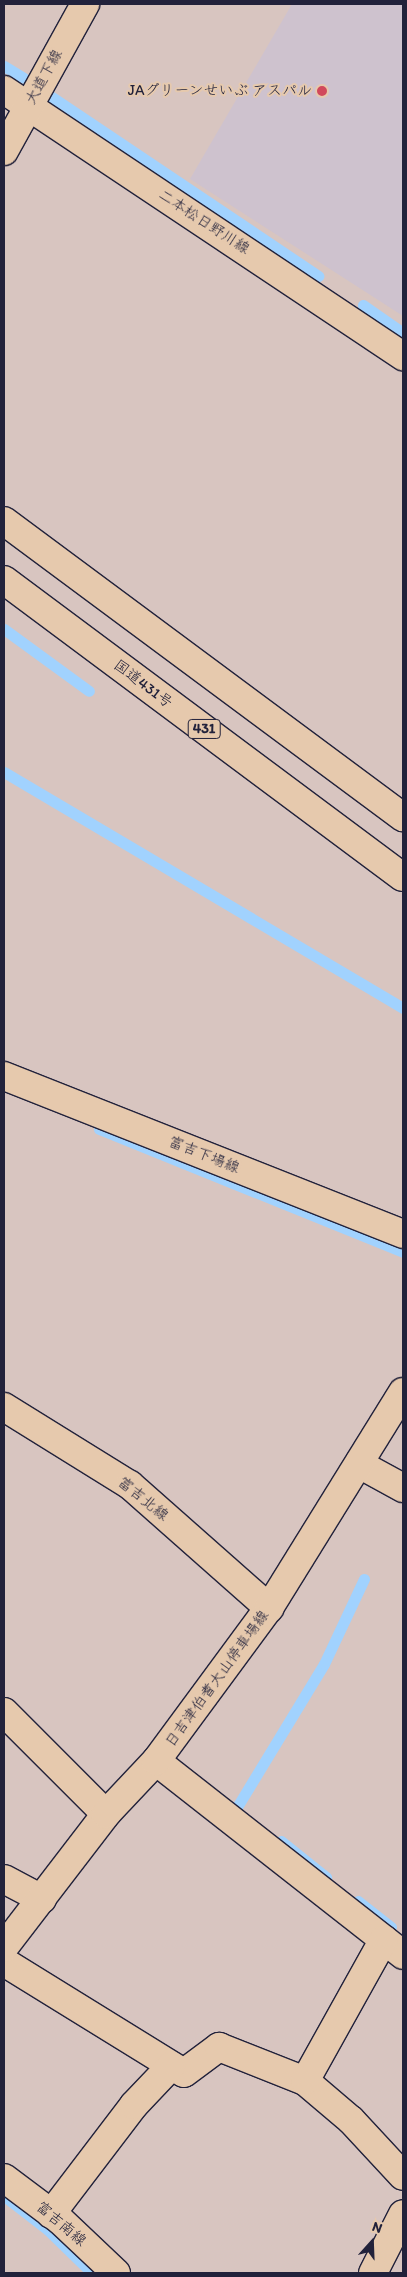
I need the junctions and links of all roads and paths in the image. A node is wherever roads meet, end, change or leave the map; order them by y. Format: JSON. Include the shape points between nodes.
{"nodes":[{"id":1,"x":85,"y":4,"type":"edge"},
{"id":2,"x":4,"y":90,"type":"edge"},
{"id":3,"x":28,"y":106,"type":"junction"},
{"id":4,"x":4,"y":151,"type":"edge"},
{"id":5,"x":403,"y":356,"type":"edge"},
{"id":6,"x":4,"y":521,"type":"edge"},
{"id":7,"x":4,"y":580,"type":"edge"},
{"id":8,"x":403,"y":817,"type":"edge"},
{"id":9,"x":403,"y":877,"type":"edge"},
{"id":10,"x":4,"y":1076,"type":"edge"},
{"id":11,"x":403,"y":1234,"type":"edge"},
{"id":12,"x":403,"y":1392,"type":"edge"},
{"id":13,"x":4,"y":1407,"type":"edge"},
{"id":14,"x":359,"y":1464,"type":"junction"},
{"id":15,"x":403,"y":1488,"type":"edge"},
{"id":16,"x":269,"y":1608,"type":"junction"},
{"id":17,"x":4,"y":1712,"type":"edge"},
{"id":18,"x":156,"y":1761,"type":"junction"},
{"id":19,"x":106,"y":1814,"type":"junction"},
{"id":20,"x":4,"y":1879,"type":"edge"},
{"id":21,"x":42,"y":1899,"type":"junction"},
{"id":22,"x":4,"y":1947,"type":"edge"},
{"id":23,"x":394,"y":1947,"type":"edge"},
{"id":24,"x":4,"y":1962,"type":"edge"},
{"id":25,"x":172,"y":2066,"type":"junction"},
{"id":26,"x":305,"y":2081,"type":"junction"},
{"id":27,"x":403,"y":2176,"type":"edge"},
{"id":28,"x":4,"y":2178,"type":"edge"},
{"id":29,"x":52,"y":2214,"type":"junction"},
{"id":30,"x":400,"y":2228,"type":"edge"},
{"id":31,"x":116,"y":2273,"type":"edge"},
{"id":32,"x":373,"y":2273,"type":"edge"}],
"edges":[{"from":1,"to":3,"type":"main road","name":"大道下線"},
{"from":2,"to":3,"type":"main road","name":"二本松日野川線"},
{"from":3,"to":4,"type":"main road","name":"大道下線"},
{"from":3,"to":5,"type":"main road","name":"二本松日野川線"},
{"from":6,"to":8,"type":"main road"},
{"from":7,"to":9,"type":"main road","name":"国道431号","number":"431"},
{"from":10,"to":11,"type":"main road","name":"富吉下場線"},
{"from":12,"to":14,"type":"main road","name":"日吉津伯耆大山停車場線"},
{"from":13,"to":16,"type":"main road","name":"富吉北線","via":[[130,1485]]},
{"from":14,"to":15,"type":"main road"},
{"from":14,"to":16,"type":"main road","name":"日吉津伯耆大山停車場線"},
{"from":16,"to":18,"type":"main road","name":"日吉津伯耆大山停車場線"},
{"from":17,"to":19,"type":"main road"},
{"from":18,"to":19,"type":"main road","name":"日吉津伯耆大山停車場線"},
{"from":18,"to":23,"type":"main road"},
{"from":19,"to":21,"type":"main road","name":"日吉津伯耆大山停車場線"},
{"from":20,"to":21,"type":"main road"},
{"from":21,"to":22,"type":"main road","name":"日吉津伯耆大山停車場線"},
{"from":23,"to":26,"type":"main road"},
{"from":24,"to":25,"type":"main road"},
{"from":25,"to":26,"type":"main road","via":[[184,2073],[219,2047]]},
{"from":25,"to":29,"type":"main road","via":[[134,2105]]},
{"from":26,"to":27,"type":"main road","via":[[351,2120]]},
{"from":28,"to":29,"type":"main road","name":"富吉南線"},
{"from":29,"to":31,"type":"main road","name":"富吉南線"},
{"from":30,"to":32,"type":"main road"}]}
